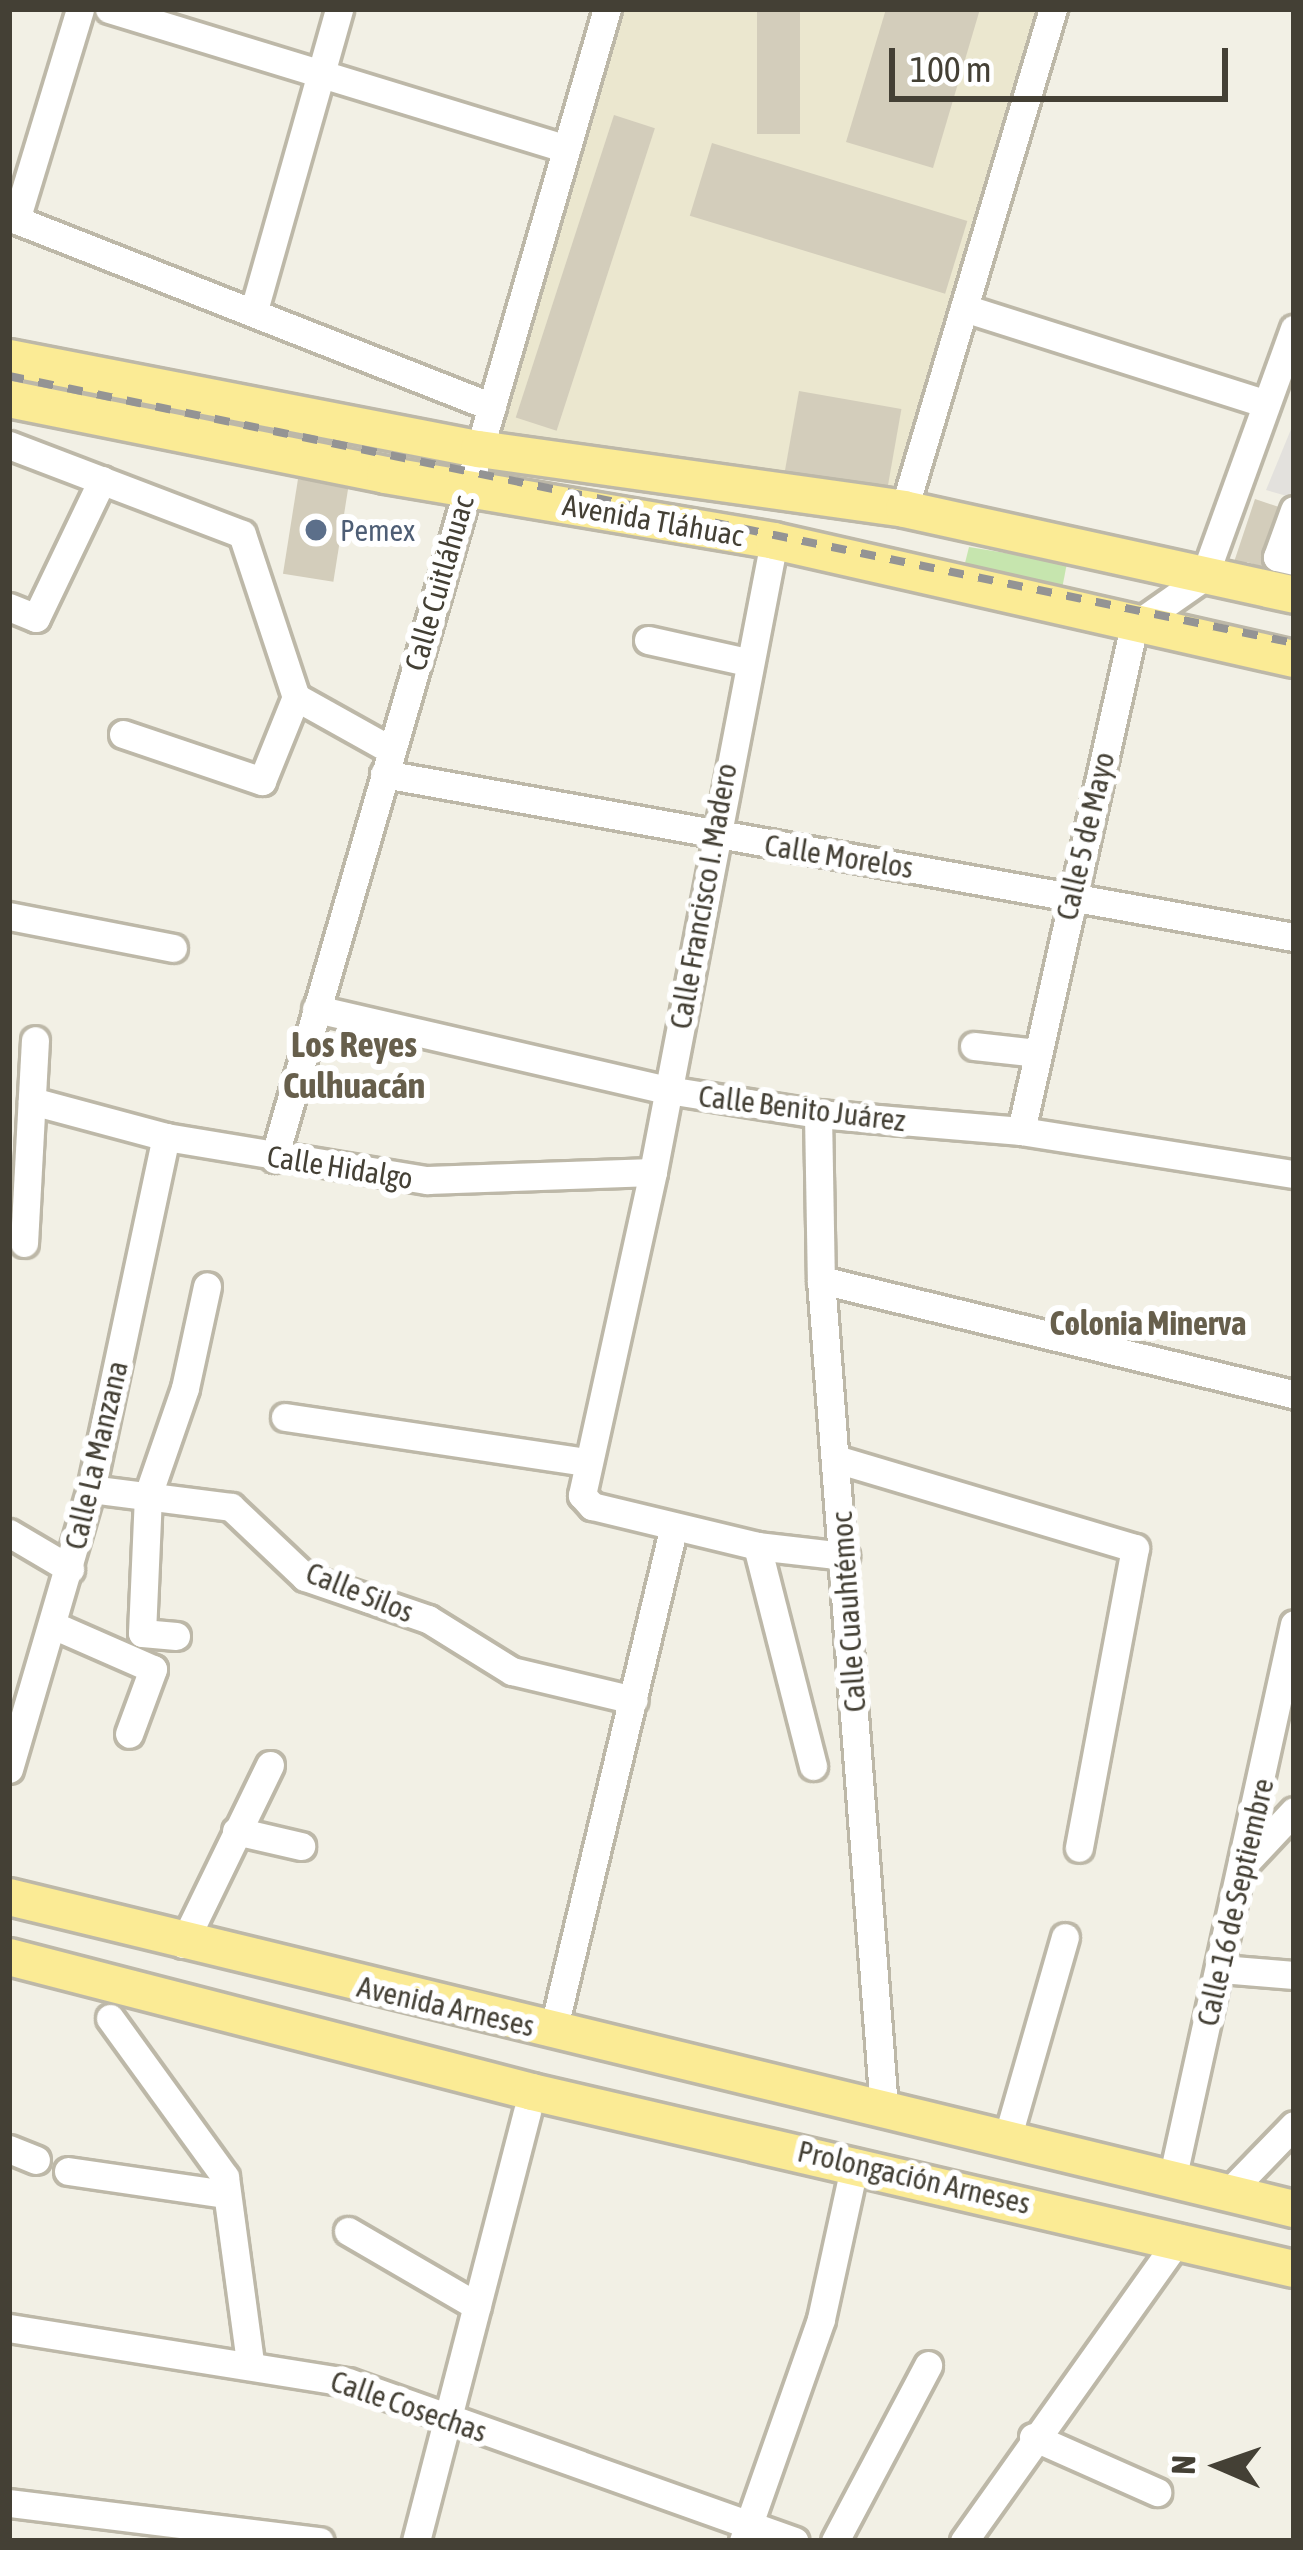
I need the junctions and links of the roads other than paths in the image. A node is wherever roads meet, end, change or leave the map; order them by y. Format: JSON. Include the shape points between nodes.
{"nodes":[{"id":1,"x":80,"y":9,"type":"edge"},
{"id":2,"x":109,"y":9,"type":"edge"},
{"id":3,"x":339,"y":9,"type":"edge"},
{"id":4,"x":607,"y":9,"type":"edge"},
{"id":5,"x":1053,"y":9,"type":"edge"},
{"id":6,"x":321,"y":72,"type":"junction"},
{"id":7,"x":566,"y":149,"type":"junction"},
{"id":8,"x":12,"y":219,"type":"edge"},
{"id":9,"x":964,"y":308,"type":"junction"},
{"id":10,"x":254,"y":310,"type":"junction"},
{"id":11,"x":1294,"y":329,"type":"edge"},
{"id":12,"x":9,"y":358,"type":"edge"},
{"id":13,"x":9,"y":399,"type":"edge"},
{"id":14,"x":208,"y":399,"type":"junction"},
{"id":15,"x":1266,"y":404,"type":"junction"},
{"id":16,"x":492,"y":407,"type":"junction"},
{"id":17,"x":199,"y":440,"type":"junction"},
{"id":18,"x":9,"y":445,"type":"edge"},
{"id":19,"x":479,"y":449,"type":"junction"},
{"id":20,"x":102,"y":480,"type":"junction"},
{"id":21,"x":467,"y":488,"type":"junction"},
{"id":22,"x":904,"y":509,"type":"junction"},
{"id":23,"x":1294,"y":510,"type":"edge"},
{"id":24,"x":774,"y":541,"type":"junction"},
{"id":25,"x":1294,"y":561,"type":"edge"},
{"id":26,"x":1204,"y":577,"type":"junction"},
{"id":27,"x":1276,"y":592,"type":"edge"},
{"id":28,"x":9,"y":607,"type":"edge"},
{"id":29,"x":1134,"y":626,"type":"junction"},
{"id":30,"x":648,"y":640,"type":"dead end"},
{"id":31,"x":1248,"y":648,"type":"junction"},
{"id":32,"x":1294,"y":659,"type":"edge"},
{"id":33,"x":748,"y":662,"type":"junction"},
{"id":34,"x":296,"y":697,"type":"junction"},
{"id":35,"x":123,"y":734,"type":"dead end"},
{"id":36,"x":387,"y":762,"type":"junction"},
{"id":37,"x":712,"y":836,"type":"junction"},
{"id":38,"x":1071,"y":895,"type":"junction"},
{"id":39,"x":9,"y":916,"type":"edge"},
{"id":40,"x":1294,"y":937,"type":"edge"},
{"id":41,"x":173,"y":948,"type":"dead end"},
{"id":42,"x":316,"y":1009,"type":"junction"},
{"id":43,"x":35,"y":1040,"type":"dead end"},
{"id":44,"x":974,"y":1046,"type":"dead end"},
{"id":45,"x":1037,"y":1053,"type":"junction"},
{"id":46,"x":668,"y":1090,"type":"junction"},
{"id":47,"x":32,"y":1101,"type":"junction"},
{"id":48,"x":818,"y":1114,"type":"junction"},
{"id":49,"x":1021,"y":1131,"type":"junction"},
{"id":50,"x":166,"y":1137,"type":"junction"},
{"id":51,"x":274,"y":1158,"type":"junction"},
{"id":52,"x":653,"y":1172,"type":"junction"},
{"id":53,"x":1294,"y":1174,"type":"edge"},
{"id":54,"x":20,"y":1222,"type":"edge"},
{"id":55,"x":821,"y":1280,"type":"junction"},
{"id":56,"x":207,"y":1286,"type":"dead end"},
{"id":57,"x":1294,"y":1394,"type":"edge"},
{"id":58,"x":285,"y":1417,"type":"dead end"},
{"id":59,"x":836,"y":1459,"type":"junction"},
{"id":60,"x":587,"y":1462,"type":"junction"},
{"id":61,"x":91,"y":1489,"type":"junction"},
{"id":62,"x":148,"y":1496,"type":"junction"},
{"id":63,"x":674,"y":1526,"type":"junction"},
{"id":64,"x":9,"y":1533,"type":"edge"},
{"id":65,"x":758,"y":1546,"type":"junction"},
{"id":66,"x":844,"y":1556,"type":"junction"},
{"id":67,"x":70,"y":1569,"type":"junction"},
{"id":68,"x":1294,"y":1624,"type":"edge"},
{"id":69,"x":55,"y":1626,"type":"junction"},
{"id":70,"x":176,"y":1636,"type":"dead end"},
{"id":71,"x":634,"y":1700,"type":"junction"},
{"id":72,"x":129,"y":1734,"type":"dead end"},
{"id":73,"x":269,"y":1765,"type":"dead end"},
{"id":74,"x":813,"y":1766,"type":"dead end"},
{"id":75,"x":9,"y":1769,"type":"edge"},
{"id":76,"x":1294,"y":1811,"type":"edge"},
{"id":77,"x":236,"y":1831,"type":"junction"},
{"id":78,"x":301,"y":1846,"type":"dead end"},
{"id":79,"x":1079,"y":1848,"type":"dead end"},
{"id":80,"x":1247,"y":1862,"type":"junction"},
{"id":81,"x":9,"y":1897,"type":"edge"},
{"id":82,"x":1065,"y":1937,"type":"dead end"},
{"id":83,"x":183,"y":1944,"type":"junction"},
{"id":84,"x":9,"y":1957,"type":"edge"},
{"id":85,"x":1221,"y":1970,"type":"junction"},
{"id":86,"x":1294,"y":1975,"type":"edge"},
{"id":87,"x":110,"y":2018,"type":"dead end"},
{"id":88,"x":553,"y":2031,"type":"junction"},
{"id":89,"x":529,"y":2102,"type":"junction"},
{"id":90,"x":884,"y":2109,"type":"junction"},
{"id":91,"x":1294,"y":2125,"type":"edge"},
{"id":92,"x":1007,"y":2139,"type":"junction"},
{"id":93,"x":855,"y":2164,"type":"junction"},
{"id":94,"x":68,"y":2171,"type":"dead end"},
{"id":95,"x":1172,"y":2180,"type":"junction"},
{"id":96,"x":1228,"y":2192,"type":"junction"},
{"id":97,"x":226,"y":2194,"type":"junction"},
{"id":98,"x":1294,"y":2209,"type":"edge"},
{"id":99,"x":348,"y":2231,"type":"dead end"},
{"id":100,"x":1179,"y":2238,"type":"junction"},
{"id":101,"x":1294,"y":2269,"type":"edge"},
{"id":102,"x":478,"y":2306,"type":"junction"},
{"id":103,"x":9,"y":2328,"type":"edge"},
{"id":104,"x":250,"y":2362,"type":"junction"},
{"id":105,"x":928,"y":2365,"type":"dead end"},
{"id":106,"x":447,"y":2417,"type":"junction"},
{"id":107,"x":1033,"y":2437,"type":"junction"},
{"id":108,"x":1157,"y":2492,"type":"dead end"},
{"id":109,"x":9,"y":2503,"type":"edge"},
{"id":110,"x":745,"y":2534,"type":"edge"},
{"id":111,"x":320,"y":2541,"type":"edge"},
{"id":112,"x":416,"y":2541,"type":"edge"},
{"id":113,"x":795,"y":2541,"type":"edge"},
{"id":114,"x":835,"y":2541,"type":"edge"},
{"id":115,"x":964,"y":2541,"type":"edge"}],
"edges":[{"from":1,"to":8,"type":"street"},
{"from":2,"to":6,"type":"street"},
{"from":3,"to":6,"type":"street"},
{"from":4,"to":7,"type":"street","name":"Calle Cuitláhuac"},
{"from":5,"to":9,"type":"street"},
{"from":6,"to":7,"type":"street"},
{"from":6,"to":10,"type":"street"},
{"from":7,"to":16,"type":"street","name":"Calle Cuitláhuac"},
{"from":8,"to":10,"type":"street"},
{"from":9,"to":15,"type":"street"},
{"from":9,"to":22,"type":"street"},
{"from":10,"to":16,"type":"street"},
{"from":11,"to":15,"type":"street"},
{"from":12,"to":14,"type":"main road","name":"Avenida Tláhuac"},
{"from":13,"to":17,"type":"main road","name":"Avenida Tláhuac"},
{"from":14,"to":17,"type":"main road"},
{"from":14,"to":19,"type":"main road","name":"Avenida Tláhuac"},
{"from":15,"to":26,"type":"street"},
{"from":16,"to":19,"type":"street","name":"Calle Cuitláhuac"},
{"from":17,"to":21,"type":"main road","name":"Avenida Tláhuac"},
{"from":18,"to":20,"type":"street"},
{"from":19,"to":21,"type":"street","name":"Calle Cuitláhuac"},
{"from":19,"to":22,"type":"main road","name":"Avenida Tláhuac"},
{"from":20,"to":28,"type":"street","via":[[36,619]]},
{"from":20,"to":34,"type":"street","via":[[242,534]]},
{"from":21,"to":24,"type":"main road","name":"Avenida Tláhuac"},
{"from":21,"to":36,"type":"street","name":"Calle Cuitláhuac"},
{"from":22,"to":26,"type":"main road","name":"Avenida Tláhuac"},
{"from":23,"to":25,"type":"street","via":[[1277,556]]},
{"from":24,"to":29,"type":"main road","name":"Avenida Tláhuac"},
{"from":24,"to":33,"type":"street","name":"Calle Francisco I. Madero"},
{"from":26,"to":27,"type":"main road","name":"Avenida Tláhuac"},
{"from":26,"to":29,"type":"street"},
{"from":27,"to":31,"type":"main road"},
{"from":29,"to":31,"type":"main road","name":"Avenida Tláhuac"},
{"from":29,"to":38,"type":"street","name":"Calle 5 de Mayo"},
{"from":30,"to":33,"type":"street"},
{"from":31,"to":32,"type":"main road","name":"Avenida Tláhuac"},
{"from":33,"to":37,"type":"street","name":"Calle Francisco I. Madero"},
{"from":34,"to":35,"type":"street","via":[[262,781]]},
{"from":34,"to":36,"type":"street","name":"Calle Morelos"},
{"from":36,"to":37,"type":"street","name":"Calle Morelos"},
{"from":36,"to":42,"type":"street","name":"Calle Cuitláhuac"},
{"from":37,"to":38,"type":"street","name":"Calle Morelos"},
{"from":37,"to":46,"type":"street","name":"Calle Francisco I. Madero"},
{"from":38,"to":40,"type":"street","name":"Calle Morelos"},
{"from":38,"to":45,"type":"street","name":"Calle 5 de Mayo"},
{"from":39,"to":41,"type":"street"},
{"from":42,"to":46,"type":"street","name":"Calle Benito Juárez"},
{"from":42,"to":51,"type":"street","name":"Calle Cuitláhuac"},
{"from":43,"to":47,"type":"street"},
{"from":44,"to":45,"type":"street"},
{"from":45,"to":49,"type":"street","name":"Calle 5 de Mayo"},
{"from":46,"to":48,"type":"street","name":"Calle Benito Juárez"},
{"from":46,"to":52,"type":"street","name":"Calle Francisco I. Madero"},
{"from":47,"to":50,"type":"street","name":"Calle Hidalgo"},
{"from":47,"to":54,"type":"street"},
{"from":48,"to":49,"type":"street","name":"Calle Benito Juárez"},
{"from":48,"to":55,"type":"street","name":"Calle Cuauhtémoc"},
{"from":49,"to":53,"type":"street","name":"Calle Benito Juárez"},
{"from":50,"to":51,"type":"street","name":"Calle Hidalgo"},
{"from":50,"to":61,"type":"street","name":"Calle La Manzana"},
{"from":51,"to":52,"type":"street","name":"Calle Hidalgo","via":[[427,1180]]},
{"from":52,"to":60,"type":"street","name":"Calle Francisco I. Madero"},
{"from":55,"to":57,"type":"street"},
{"from":55,"to":59,"type":"street","name":"Calle Cuauhtémoc"},
{"from":56,"to":62,"type":"street","via":[[185,1388]]},
{"from":58,"to":60,"type":"street"},
{"from":59,"to":66,"type":"street","name":"Calle Cuauhtémoc"},
{"from":59,"to":79,"type":"street","via":[[1135,1548]]},
{"from":60,"to":63,"type":"street","via":[[586,1501]]},
{"from":61,"to":62,"type":"street","name":"Calle Silos"},
{"from":61,"to":67,"type":"street","name":"Calle La Manzana"},
{"from":62,"to":70,"type":"street","via":[[142,1634]]},
{"from":62,"to":71,"type":"street","name":"Calle Silos","via":[[231,1508],[305,1576],[428,1619],[512,1671]]},
{"from":63,"to":65,"type":"street"},
{"from":63,"to":71,"type":"street"},
{"from":64,"to":67,"type":"street"},
{"from":65,"to":66,"type":"street"},
{"from":65,"to":74,"type":"street"},
{"from":66,"to":90,"type":"street","name":"Calle Cuauhtémoc"},
{"from":67,"to":69,"type":"street","name":"Calle La Manzana"},
{"from":68,"to":80,"type":"street","name":"Calle 16 de Septiembre"},
{"from":69,"to":72,"type":"street","via":[[153,1669]]},
{"from":69,"to":75,"type":"street","name":"Calle La Manzana"},
{"from":71,"to":88,"type":"street"},
{"from":73,"to":77,"type":"street"},
{"from":76,"to":80,"type":"street"},
{"from":77,"to":78,"type":"street"},
{"from":77,"to":83,"type":"street"},
{"from":80,"to":85,"type":"street","name":"Calle 16 de Septiembre"},
{"from":81,"to":83,"type":"main road","name":"Avenida Arneses"},
{"from":82,"to":92,"type":"street"},
{"from":83,"to":88,"type":"main road","name":"Avenida Arneses"},
{"from":84,"to":89,"type":"main road","name":"Avenida Arneses"},
{"from":85,"to":86,"type":"street"},
{"from":85,"to":95,"type":"street","name":"Calle 16 de Septiembre"},
{"from":87,"to":97,"type":"street","via":[[225,2177]]},
{"from":88,"to":90,"type":"main road","name":"Avenida Arneses"},
{"from":89,"to":93,"type":"main road","name":"Prolongación Arneses"},
{"from":89,"to":102,"type":"street"},
{"from":90,"to":92,"type":"main road","name":"Prolongación Arneses"},
{"from":91,"to":96,"type":"street"},
{"from":92,"to":95,"type":"main road","name":"Prolongación Arneses"},
{"from":93,"to":100,"type":"main road","name":"Prolongación Arneses"},
{"from":93,"to":110,"type":"street","via":[[821,2319]]},
{"from":94,"to":97,"type":"street"},
{"from":95,"to":96,"type":"main road","name":"Prolongación Arneses"},
{"from":96,"to":98,"type":"main road","name":"Prolongación Arneses"},
{"from":97,"to":104,"type":"street"},
{"from":99,"to":102,"type":"street"},
{"from":100,"to":101,"type":"main road","name":"Prolongación Arneses"},
{"from":100,"to":107,"type":"street"},
{"from":102,"to":106,"type":"street"},
{"from":103,"to":104,"type":"street","name":"Calle Cosechas"},
{"from":104,"to":106,"type":"street","name":"Calle Cosechas","via":[[348,2382]]},
{"from":105,"to":114,"type":"street"},
{"from":106,"to":110,"type":"street","name":"Calle Cosechas"},
{"from":106,"to":112,"type":"street"},
{"from":107,"to":108,"type":"street"},
{"from":107,"to":115,"type":"street"},
{"from":109,"to":111,"type":"street"},
{"from":110,"to":113,"type":"street","name":"Calle Cosechas"}]}
